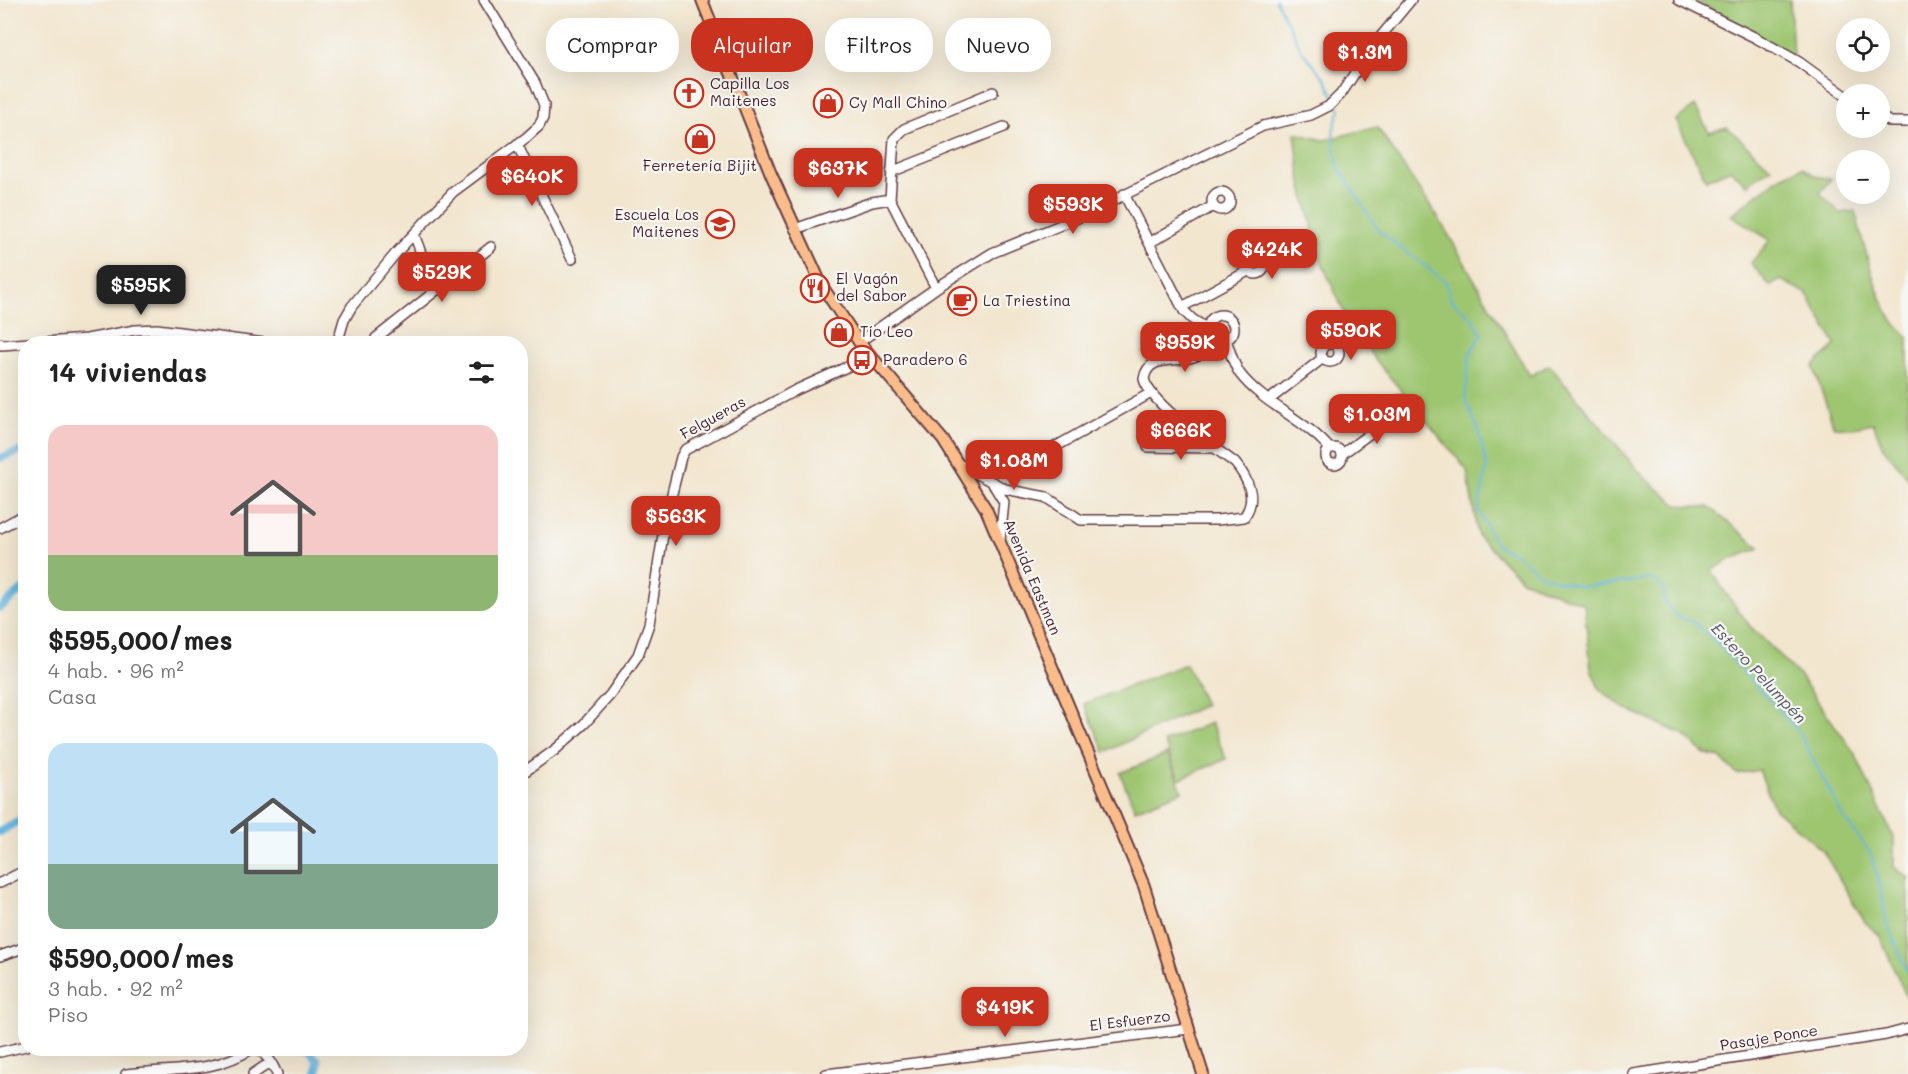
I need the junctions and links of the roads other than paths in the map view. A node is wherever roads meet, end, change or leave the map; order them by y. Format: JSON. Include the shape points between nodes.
{"nodes":[{"id":1,"x":484,"y":0,"type":"edge"},
{"id":2,"x":702,"y":0,"type":"edge"},
{"id":3,"x":1411,"y":0,"type":"edge"},
{"id":4,"x":1679,"y":0,"type":"edge"},
{"id":5,"x":1836,"y":89,"type":"edge"},
{"id":6,"x":993,"y":92,"type":"dead end"},
{"id":7,"x":1890,"y":122,"type":"edge"},
{"id":8,"x":1908,"y":122,"type":"edge"},
{"id":9,"x":1004,"y":127,"type":"dead end"},
{"id":10,"x":517,"y":144,"type":"junction"},
{"id":11,"x":891,"y":172,"type":"junction"},
{"id":12,"x":1124,"y":194,"type":"junction"},
{"id":13,"x":890,"y":199,"type":"junction"},
{"id":14,"x":1213,"y":206,"type":"dead end"},
{"id":15,"x":795,"y":228,"type":"junction"},
{"id":16,"x":414,"y":234,"type":"junction"},
{"id":17,"x":1149,"y":243,"type":"junction"},
{"id":18,"x":492,"y":247,"type":"dead end"},
{"id":19,"x":572,"y":259,"type":"dead end"},
{"id":20,"x":1250,"y":270,"type":"dead end"},
{"id":21,"x":936,"y":288,"type":"junction"},
{"id":22,"x":435,"y":291,"type":"junction"},
{"id":23,"x":1182,"y":307,"type":"junction"},
{"id":24,"x":1208,"y":329,"type":"junction"},
{"id":25,"x":103,"y":336,"type":"edge"},
{"id":26,"x":220,"y":336,"type":"edge"},
{"id":27,"x":339,"y":336,"type":"edge"},
{"id":28,"x":379,"y":336,"type":"edge"},
{"id":29,"x":1215,"y":339,"type":"junction"},
{"id":30,"x":1226,"y":339,"type":"junction"},
{"id":31,"x":18,"y":342,"type":"edge"},
{"id":32,"x":859,"y":342,"type":"junction"},
{"id":33,"x":0,"y":343,"type":"edge"},
{"id":34,"x":871,"y":356,"type":"junction"},
{"id":35,"x":1323,"y":358,"type":"dead end"},
{"id":36,"x":1151,"y":393,"type":"junction"},
{"id":37,"x":1269,"y":400,"type":"junction"},
{"id":38,"x":1395,"y":415,"type":"dead end"},
{"id":39,"x":1055,"y":447,"type":"dead end"},
{"id":40,"x":1148,"y":447,"type":"dead end"},
{"id":41,"x":1215,"y":448,"type":"junction"},
{"id":42,"x":961,"y":465,"type":"junction"},
{"id":43,"x":992,"y":482,"type":"junction"},
{"id":44,"x":1021,"y":493,"type":"junction"},
{"id":45,"x":1004,"y":511,"type":"junction"},
{"id":46,"x":18,"y":518,"type":"edge"},
{"id":47,"x":0,"y":528,"type":"edge"},
{"id":48,"x":1000,"y":540,"type":"junction"},
{"id":49,"x":528,"y":769,"type":"edge"},
{"id":50,"x":18,"y":874,"type":"edge"},
{"id":51,"x":0,"y":883,"type":"edge"},
{"id":52,"x":18,"y":950,"type":"edge"},
{"id":53,"x":0,"y":956,"type":"edge"},
{"id":54,"x":1188,"y":1029,"type":"junction"},
{"id":55,"x":1908,"y":1029,"type":"edge"},
{"id":56,"x":18,"y":1048,"type":"edge"},
{"id":57,"x":0,"y":1052,"type":"edge"},
{"id":58,"x":242,"y":1056,"type":"edge"},
{"id":59,"x":266,"y":1056,"type":"edge"},
{"id":60,"x":271,"y":1062,"type":"junction"},
{"id":61,"x":126,"y":1074,"type":"edge"},
{"id":62,"x":254,"y":1074,"type":"edge"},
{"id":63,"x":277,"y":1074,"type":"edge"},
{"id":64,"x":826,"y":1074,"type":"edge"},
{"id":65,"x":1203,"y":1074,"type":"edge"},
{"id":66,"x":1634,"y":1074,"type":"edge"}],
"edges":[{"from":1,"to":10,"type":"street","via":[[527,68],[544,105],[539,126]]},
{"from":2,"to":15,"type":"main road","name":"Avenida Eastman"},
{"from":3,"to":12,"type":"street","via":[[1329,106],[1311,115],[1263,126]]},
{"from":4,"to":5,"type":"street","via":[[1782,52]]},
{"from":6,"to":11,"type":"street","via":[[898,133]]},
{"from":7,"to":8,"type":"street"},
{"from":9,"to":11,"type":"street"},
{"from":10,"to":16,"type":"street","via":[[460,185]]},
{"from":10,"to":19,"type":"street"},
{"from":11,"to":13,"type":"street"},
{"from":12,"to":17,"type":"street"},
{"from":12,"to":21,"type":"street","via":[[1068,223],[992,253]]},
{"from":13,"to":15,"type":"street"},
{"from":13,"to":21,"type":"street"},
{"from":14,"to":17,"type":"street"},
{"from":15,"to":32,"type":"main road","name":"Avenida Eastman","via":[[822,286]]},
{"from":16,"to":22,"type":"street"},
{"from":16,"to":27,"type":"street","via":[[352,306]]},
{"from":17,"to":23,"type":"street"},
{"from":18,"to":22,"type":"street"},
{"from":20,"to":23,"type":"street"},
{"from":21,"to":32,"type":"street"},
{"from":22,"to":28,"type":"street"},
{"from":23,"to":24,"type":"street"},
{"from":24,"to":29,"type":"street"},
{"from":24,"to":30,"type":"street","via":[[1215,316],[1226,316],[1233,330]]},
{"from":25,"to":26,"type":"street","via":[[157,329]]},
{"from":29,"to":30,"type":"street"},
{"from":29,"to":36,"type":"street","via":[[1196,357],[1162,360],[1152,365],[1144,379]]},
{"from":30,"to":37,"type":"street","via":[[1240,373]]},
{"from":31,"to":33,"type":"street"},
{"from":32,"to":34,"type":"main road","name":"Avenida Eastman"},
{"from":34,"to":42,"type":"main road","name":"Avenida Eastman"},
{"from":34,"to":49,"type":"street","name":"Felgueras","via":[[796,390],[685,450],[665,522],[649,624],[638,654],[584,724]]},
{"from":35,"to":37,"type":"street"},
{"from":36,"to":39,"type":"street"},
{"from":36,"to":41,"type":"street"},
{"from":37,"to":38,"type":"street","via":[[1322,440],[1330,449],[1327,458],[1332,463],[1340,462],[1342,454]]},
{"from":40,"to":41,"type":"street"},
{"from":41,"to":44,"type":"street","via":[[1235,463],[1248,480],[1251,498],[1244,517],[1081,520],[1047,497]]},
{"from":42,"to":43,"type":"street"},
{"from":42,"to":48,"type":"main road","name":"Avenida Eastman"},
{"from":43,"to":44,"type":"street"},
{"from":43,"to":45,"type":"street","via":[[1002,496]]},
{"from":44,"to":45,"type":"street"},
{"from":45,"to":48,"type":"street"},
{"from":46,"to":47,"type":"street"},
{"from":48,"to":54,"type":"main road","name":"Avenida Eastman","via":[[1144,886]]},
{"from":50,"to":51,"type":"street"},
{"from":52,"to":53,"type":"street"},
{"from":54,"to":64,"type":"street","name":"El Esfuerzo"},
{"from":54,"to":65,"type":"main road","name":"Avenida Eastman"},
{"from":55,"to":66,"type":"street","name":"Pasaje Ponce"},
{"from":56,"to":57,"type":"street"},
{"from":58,"to":61,"type":"street","via":[[200,1070]]},
{"from":59,"to":60,"type":"street"},
{"from":60,"to":62,"type":"street"},
{"from":60,"to":63,"type":"street"}]}
